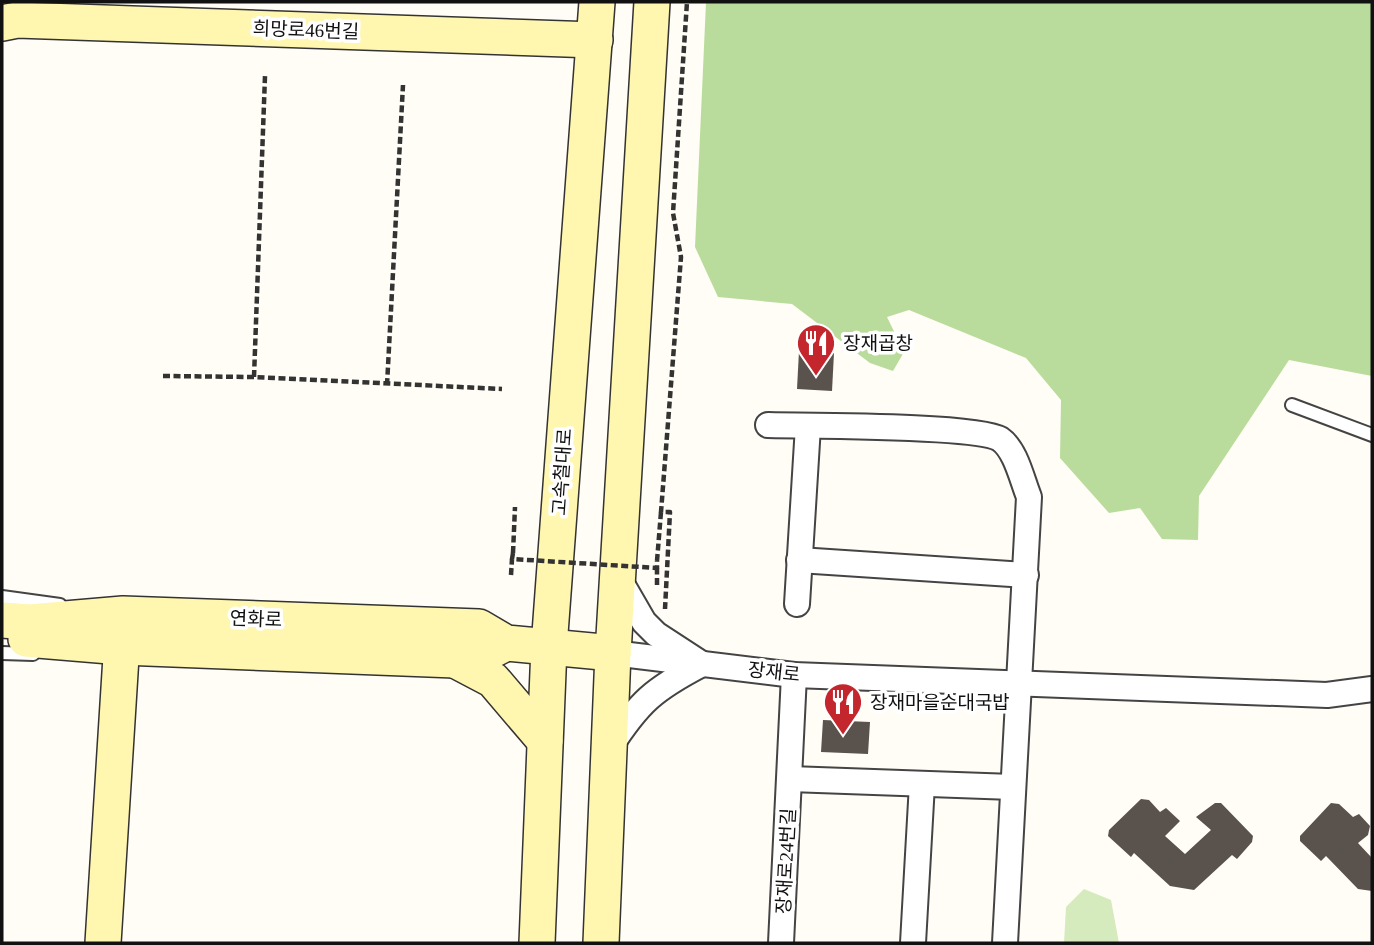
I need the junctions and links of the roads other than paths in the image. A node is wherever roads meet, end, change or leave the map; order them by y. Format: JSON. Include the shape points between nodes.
{"nodes":[{"id":1,"x":597,"y":2,"type":"edge"},
{"id":2,"x":652,"y":2,"type":"edge"},
{"id":3,"x":6,"y":21,"type":"edge"},
{"id":4,"x":595,"y":40,"type":"junction"},
{"id":5,"x":1292,"y":405,"type":"dead end"},
{"id":6,"x":768,"y":425,"type":"dead end"},
{"id":7,"x":808,"y":426,"type":"junction"},
{"id":8,"x":1372,"y":435,"type":"edge"},
{"id":9,"x":799,"y":560,"type":"junction"},
{"id":10,"x":1026,"y":575,"type":"junction"},
{"id":11,"x":618,"y":577,"type":"junction"},
{"id":12,"x":2,"y":597,"type":"edge"},
{"id":13,"x":797,"y":604,"type":"dead end"},
{"id":14,"x":2,"y":620,"type":"edge"},
{"id":15,"x":123,"y":631,"type":"junction"},
{"id":16,"x":2,"y":638,"type":"edge"},
{"id":17,"x":506,"y":643,"type":"junction"},
{"id":18,"x":549,"y":647,"type":"junction"},
{"id":19,"x":2,"y":653,"type":"edge"},
{"id":20,"x":613,"y":653,"type":"junction"},
{"id":21,"x":455,"y":660,"type":"junction"},
{"id":22,"x":702,"y":664,"type":"junction"},
{"id":23,"x":794,"y":675,"type":"junction"},
{"id":24,"x":1020,"y":685,"type":"junction"},
{"id":25,"x":1372,"y":689,"type":"edge"},
{"id":26,"x":545,"y":741,"type":"junction"},
{"id":27,"x":609,"y":747,"type":"junction"},
{"id":28,"x":790,"y":779,"type":"junction"},
{"id":29,"x":922,"y":784,"type":"junction"},
{"id":30,"x":1013,"y":787,"type":"junction"},
{"id":31,"x":103,"y":943,"type":"edge"},
{"id":32,"x":537,"y":943,"type":"edge"},
{"id":33,"x":601,"y":943,"type":"edge"},
{"id":34,"x":781,"y":943,"type":"edge"},
{"id":35,"x":913,"y":943,"type":"edge"},
{"id":36,"x":1005,"y":943,"type":"edge"}],
"edges":[{"from":1,"to":4,"type":"street","name":"고속철대로"},
{"from":2,"to":11,"type":"street"},
{"from":3,"to":4,"type":"street","name":"희망로46번길"},
{"from":4,"to":18,"type":"street","name":"고속철대로"},
{"from":5,"to":8,"type":"lane"},
{"from":6,"to":7,"type":"street"},
{"from":7,"to":9,"type":"street"},
{"from":7,"to":10,"type":"street","via":[[953,431],[999,439],[1009,448],[1029,497]]},
{"from":9,"to":10,"type":"street"},
{"from":9,"to":13,"type":"street"},
{"from":10,"to":24,"type":"street"},
{"from":11,"to":20,"type":"street"},
{"from":11,"to":22,"type":"street","via":[[644,622]]},
{"from":12,"to":15,"type":"lane"},
{"from":14,"to":15,"type":"street","name":"연화로"},
{"from":15,"to":16,"type":"street","name":"연화로"},
{"from":15,"to":17,"type":"street","name":"연화로","via":[[479,627]]},
{"from":15,"to":19,"type":"lane","via":[[52,655]]},
{"from":15,"to":21,"type":"street","name":"연화로"},
{"from":15,"to":31,"type":"street"},
{"from":17,"to":18,"type":"street","name":"연화로"},
{"from":17,"to":21,"type":"street","name":"연화로","via":[[477,657]]},
{"from":18,"to":20,"type":"street","name":"연화로"},
{"from":18,"to":26,"type":"street","name":"고속철대로"},
{"from":20,"to":22,"type":"street","name":"장재로"},
{"from":20,"to":27,"type":"street"},
{"from":21,"to":26,"type":"street","via":[[493,680]]},
{"from":22,"to":23,"type":"street","name":"장재로"},
{"from":22,"to":27,"type":"street","via":[[666,682],[642,701]]},
{"from":23,"to":24,"type":"street","name":"장재로"},
{"from":23,"to":28,"type":"street","name":"장재로24번길"},
{"from":24,"to":25,"type":"street","name":"장재로","via":[[1327,695]]},
{"from":24,"to":30,"type":"street"},
{"from":26,"to":32,"type":"street","name":"고속철대로"},
{"from":27,"to":33,"type":"street"},
{"from":28,"to":29,"type":"street","name":"장재로24번길"},
{"from":28,"to":34,"type":"street","name":"장재로24번길"},
{"from":29,"to":30,"type":"street","name":"장재로24번길"},
{"from":29,"to":35,"type":"street"},
{"from":30,"to":36,"type":"street"}]}
